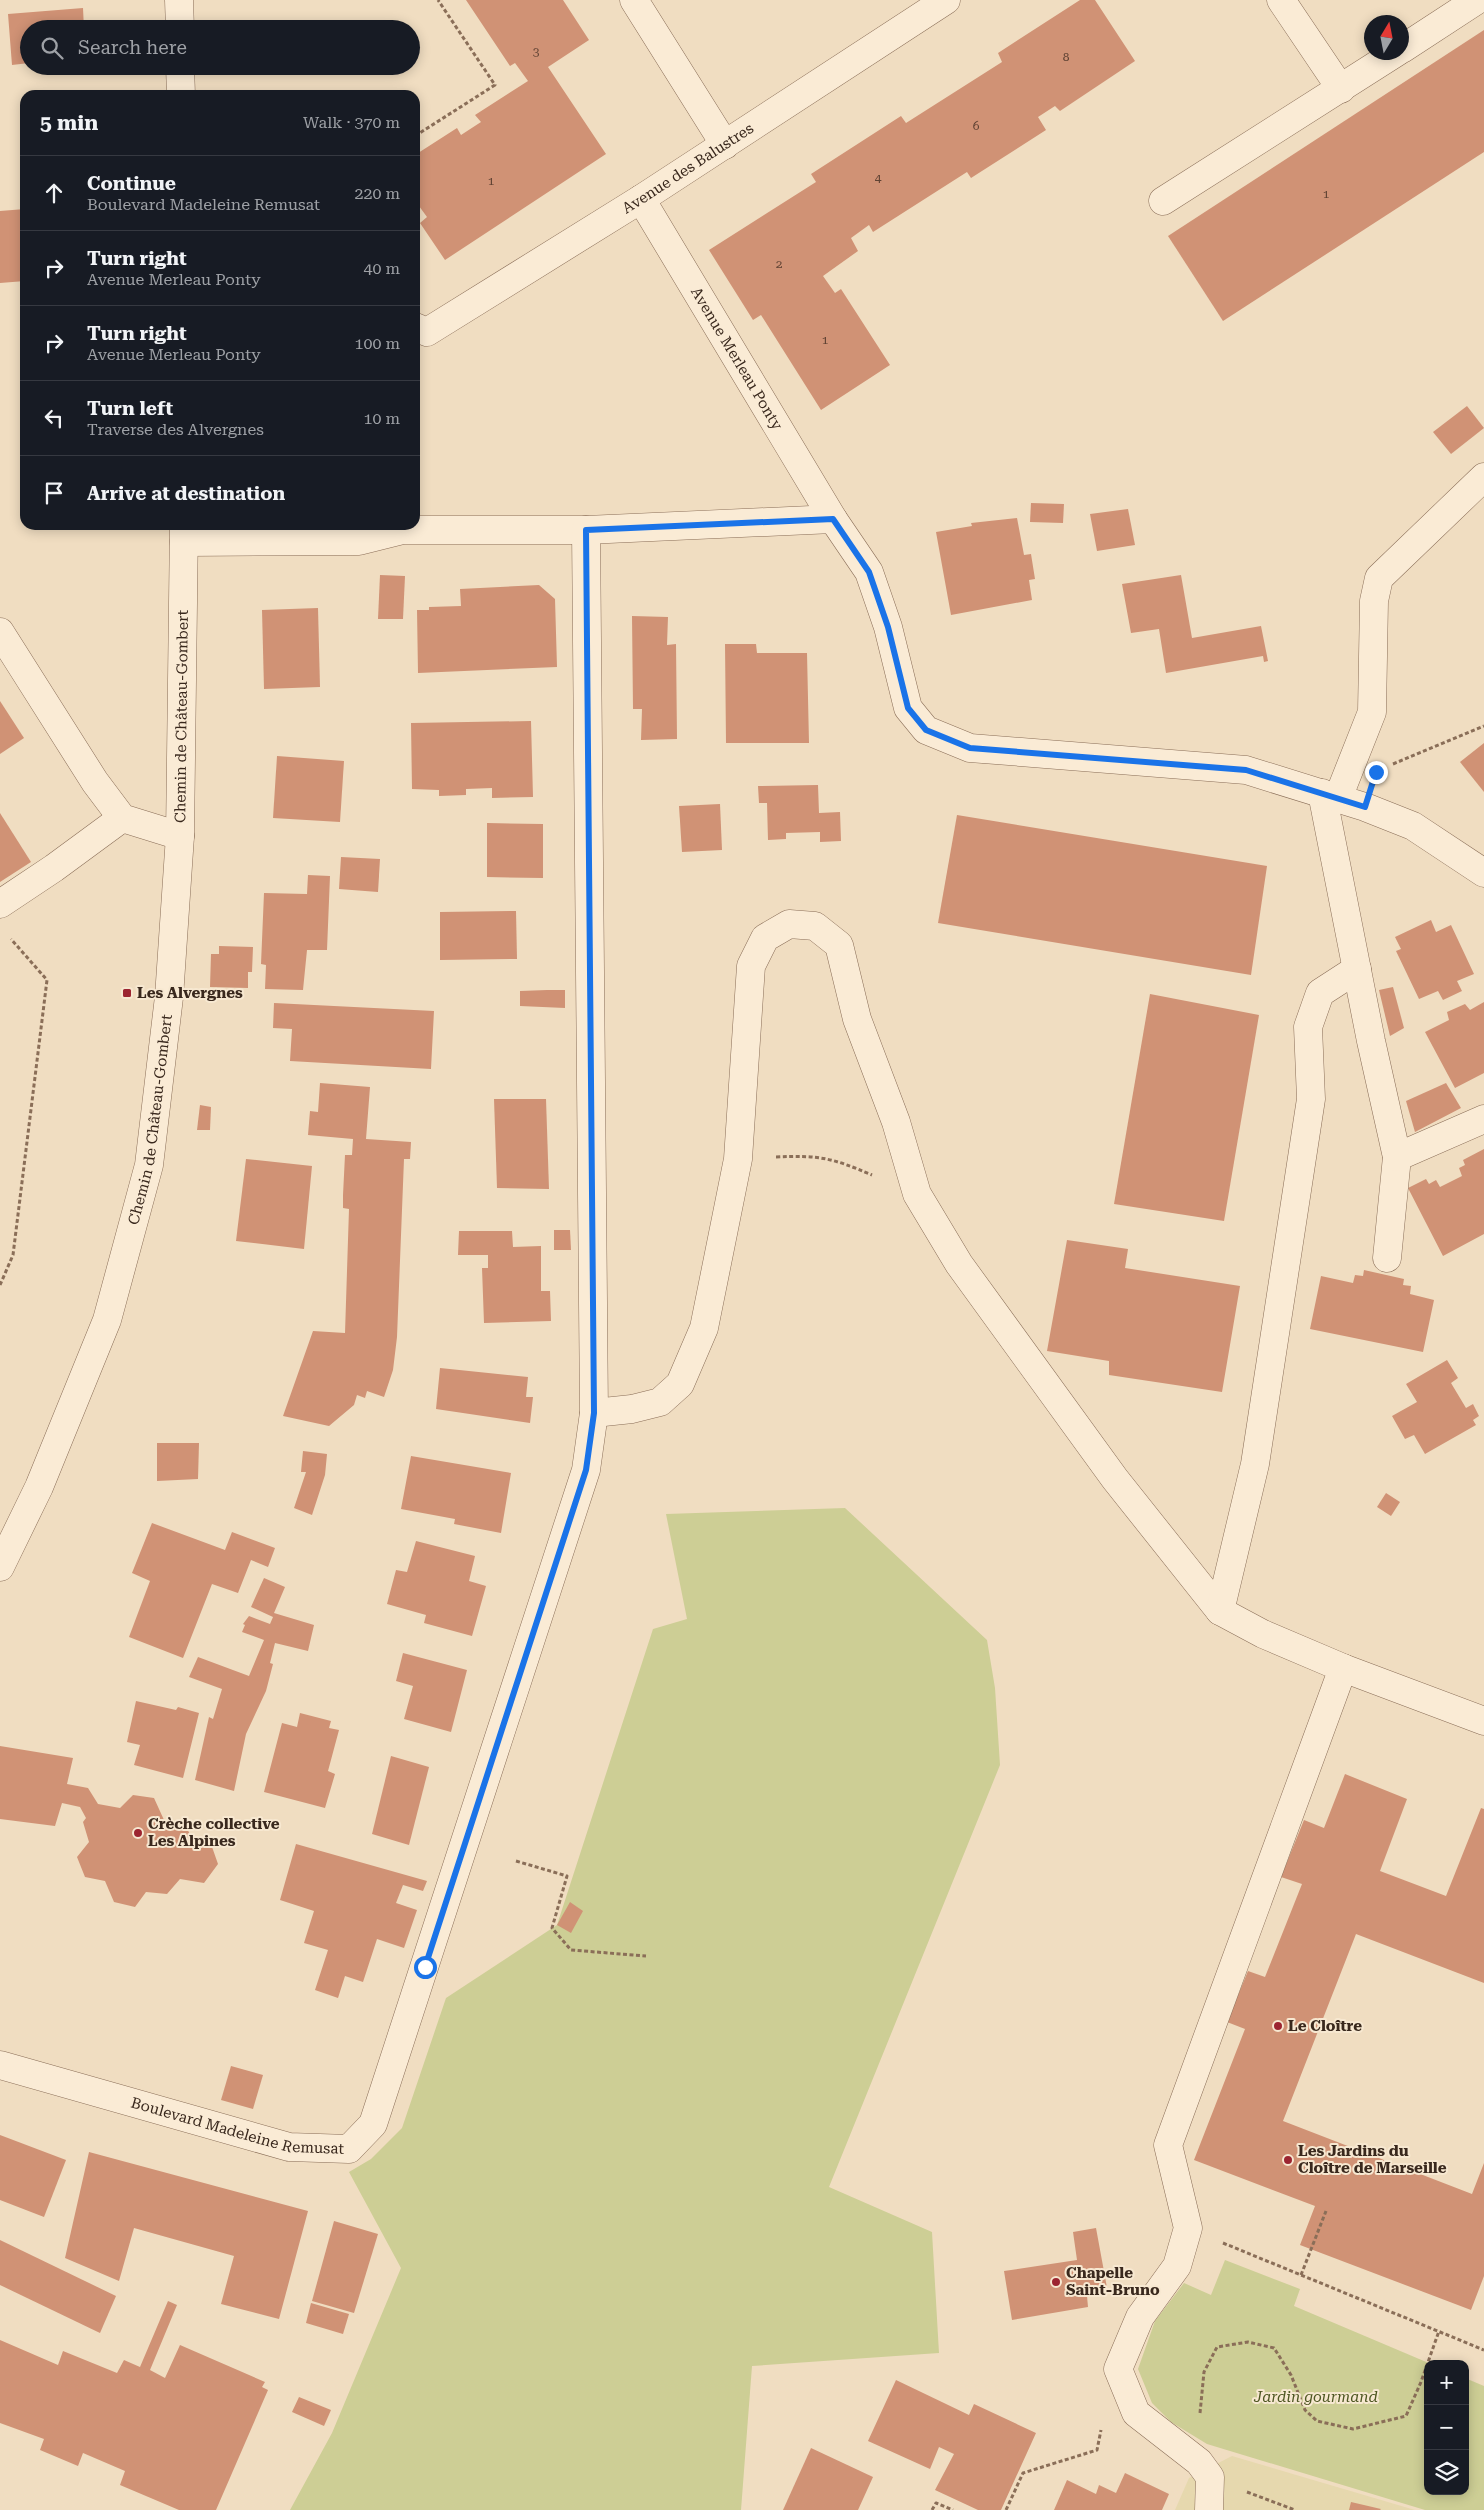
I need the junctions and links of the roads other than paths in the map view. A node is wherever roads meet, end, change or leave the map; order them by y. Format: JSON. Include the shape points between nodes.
{"nodes":[{"id":1,"x":179,"y":0,"type":"edge"},
{"id":2,"x":634,"y":0,"type":"edge"},
{"id":3,"x":946,"y":0,"type":"edge"},
{"id":4,"x":1281,"y":0,"type":"edge"},
{"id":5,"x":1477,"y":0,"type":"edge"},
{"id":6,"x":180,"y":20,"type":"edge"},
{"id":7,"x":1409,"y":45,"type":"edge"},
{"id":8,"x":1385,"y":60,"type":"edge"},
{"id":9,"x":180,"y":75,"type":"edge"},
{"id":10,"x":1341,"y":89,"type":"junction"},
{"id":11,"x":181,"y":90,"type":"edge"},
{"id":12,"x":725,"y":145,"type":"junction"},
{"id":13,"x":641,"y":199,"type":"junction"},
{"id":14,"x":1163,"y":201,"type":"dead end"},
{"id":15,"x":420,"y":332,"type":"edge"},
{"id":16,"x":1484,"y":477,"type":"edge"},
{"id":17,"x":833,"y":519,"type":"junction"},
{"id":18,"x":420,"y":528,"type":"edge"},
{"id":19,"x":389,"y":530,"type":"edge"},
{"id":20,"x":586,"y":530,"type":"junction"},
{"id":21,"x":184,"y":534,"type":"edge"},
{"id":22,"x":0,"y":632,"type":"edge"},
{"id":23,"x":1330,"y":796,"type":"junction"},
{"id":24,"x":122,"y":818,"type":"junction"},
{"id":25,"x":180,"y":836,"type":"junction"},
{"id":26,"x":1484,"y":873,"type":"edge"},
{"id":27,"x":0,"y":904,"type":"edge"},
{"id":28,"x":1358,"y":969,"type":"junction"},
{"id":29,"x":1484,"y":1119,"type":"edge"},
{"id":30,"x":1397,"y":1157,"type":"junction"},
{"id":31,"x":1387,"y":1258,"type":"dead end"},
{"id":32,"x":594,"y":1413,"type":"junction"},
{"id":33,"x":0,"y":1568,"type":"edge"},
{"id":34,"x":1220,"y":1612,"type":"junction"},
{"id":35,"x":1343,"y":1668,"type":"junction"},
{"id":36,"x":1484,"y":1721,"type":"edge"},
{"id":37,"x":0,"y":2065,"type":"edge"},
{"id":38,"x":1209,"y":2510,"type":"edge"}],
"edges":[{"from":1,"to":6,"type":"street"},
{"from":2,"to":12,"type":"street"},
{"from":3,"to":12,"type":"street","name":"Avenue des Balustres"},
{"from":4,"to":10,"type":"street"},
{"from":5,"to":7,"type":"street"},
{"from":8,"to":10,"type":"street"},
{"from":9,"to":11,"type":"street"},
{"from":10,"to":14,"type":"street"},
{"from":12,"to":13,"type":"street","name":"Avenue des Balustres"},
{"from":13,"to":15,"type":"street","name":"Avenue des Balustres"},
{"from":13,"to":17,"type":"street","name":"Avenue Merleau Ponty"},
{"from":16,"to":23,"type":"street","via":[[1379,578],[1374,601],[1372,712]]},
{"from":17,"to":20,"type":"street"},
{"from":17,"to":23,"type":"street","name":"Avenue Merleau Ponty","via":[[869,572],[888,627],[908,708],[926,730],[970,748],[1246,770]]},
{"from":18,"to":20,"type":"street"},
{"from":19,"to":21,"type":"street","via":[[359,541]]},
{"from":20,"to":32,"type":"street","name":"Boulevard Madeleine Remusat"},
{"from":21,"to":25,"type":"street","name":"Chemin de Château-Gombert"},
{"from":22,"to":24,"type":"street","via":[[95,782]]},
{"from":23,"to":26,"type":"street","name":"Avenue Merleau Ponty","via":[[1413,826]]},
{"from":23,"to":28,"type":"street"},
{"from":24,"to":25,"type":"street"},
{"from":24,"to":27,"type":"street"},
{"from":25,"to":33,"type":"street","name":"Chemin de Château-Gombert","via":[[169,997],[148,1165],[107,1320],[39,1487]]},
{"from":28,"to":30,"type":"street"},
{"from":28,"to":34,"type":"street","via":[[1320,993],[1308,1027],[1311,1099],[1255,1464]]},
{"from":29,"to":30,"type":"street"},
{"from":30,"to":31,"type":"street"},
{"from":32,"to":34,"type":"street","via":[[632,1410],[660,1402],[680,1384],[704,1328],[738,1159],[751,966],[765,938],[789,924],[815,926],[839,945],[857,1019],[896,1122],[918,1194],[958,1264],[1109,1471]]},
{"from":32,"to":37,"type":"street","name":"Boulevard Madeleine Remusat","via":[[586,1470],[373,2124],[349,2150],[289,2147]]},
{"from":34,"to":35,"type":"street"},
{"from":35,"to":36,"type":"street"},
{"from":35,"to":38,"type":"street","via":[[1168,2146],[1188,2228],[1177,2266],[1140,2316],[1118,2369],[1136,2413],[1199,2462],[1210,2476]]}]}
